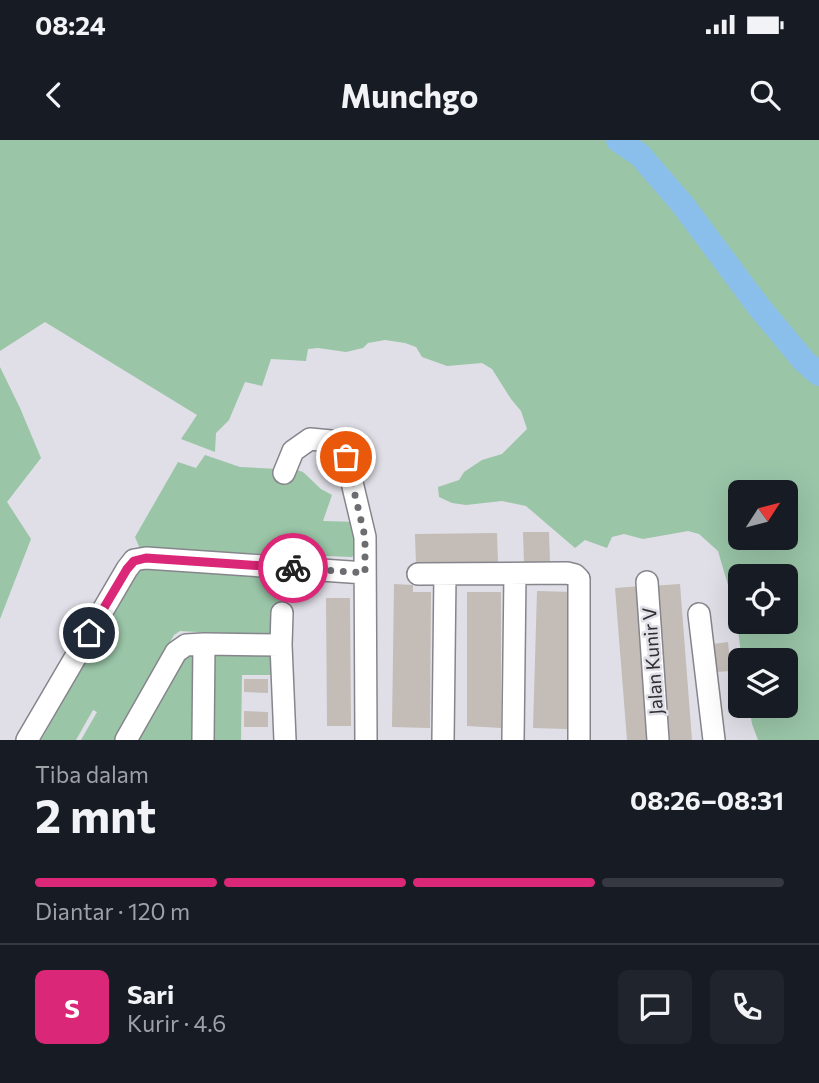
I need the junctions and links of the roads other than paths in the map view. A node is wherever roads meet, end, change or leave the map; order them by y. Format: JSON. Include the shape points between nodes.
{"nodes":[{"id":1,"x":284,"y":473,"type":"dead end"},
{"id":2,"x":365,"y":573,"type":"junction"},
{"id":3,"x":418,"y":574,"type":"dead end"},
{"id":4,"x":445,"y":574,"type":"junction"},
{"id":5,"x":515,"y":575,"type":"junction"},
{"id":6,"x":647,"y":582,"type":"dead end"},
{"id":7,"x":282,"y":613,"type":"dead end"},
{"id":8,"x":699,"y":614,"type":"dead end"},
{"id":9,"x":204,"y":644,"type":"junction"},
{"id":10,"x":281,"y":646,"type":"junction"},
{"id":11,"x":27,"y":740,"type":"edge"},
{"id":12,"x":126,"y":740,"type":"edge"},
{"id":13,"x":203,"y":740,"type":"edge"},
{"id":14,"x":285,"y":740,"type":"edge"},
{"id":15,"x":366,"y":740,"type":"edge"},
{"id":16,"x":443,"y":740,"type":"edge"},
{"id":17,"x":513,"y":740,"type":"edge"},
{"id":18,"x":579,"y":740,"type":"edge"},
{"id":19,"x":658,"y":740,"type":"edge"},
{"id":20,"x":714,"y":740,"type":"edge"}],
"edges":[{"from":1,"to":2,"type":"street","via":[[293,451],[310,439],[331,440],[346,457],[365,537]]},
{"from":2,"to":11,"type":"street","via":[[146,558],[134,561]]},
{"from":2,"to":15,"type":"street"},
{"from":3,"to":4,"type":"street"},
{"from":4,"to":5,"type":"street"},
{"from":4,"to":16,"type":"street"},
{"from":5,"to":17,"type":"street"},
{"from":5,"to":18,"type":"street","via":[[567,573],[579,579]]},
{"from":6,"to":19,"type":"street","name":"Jalan Kunir V"},
{"from":7,"to":10,"type":"street"},
{"from":8,"to":20,"type":"street"},
{"from":9,"to":10,"type":"street"},
{"from":9,"to":12,"type":"street","via":[[186,645],[176,652]]},
{"from":9,"to":13,"type":"street"},
{"from":10,"to":14,"type":"street"}]}
